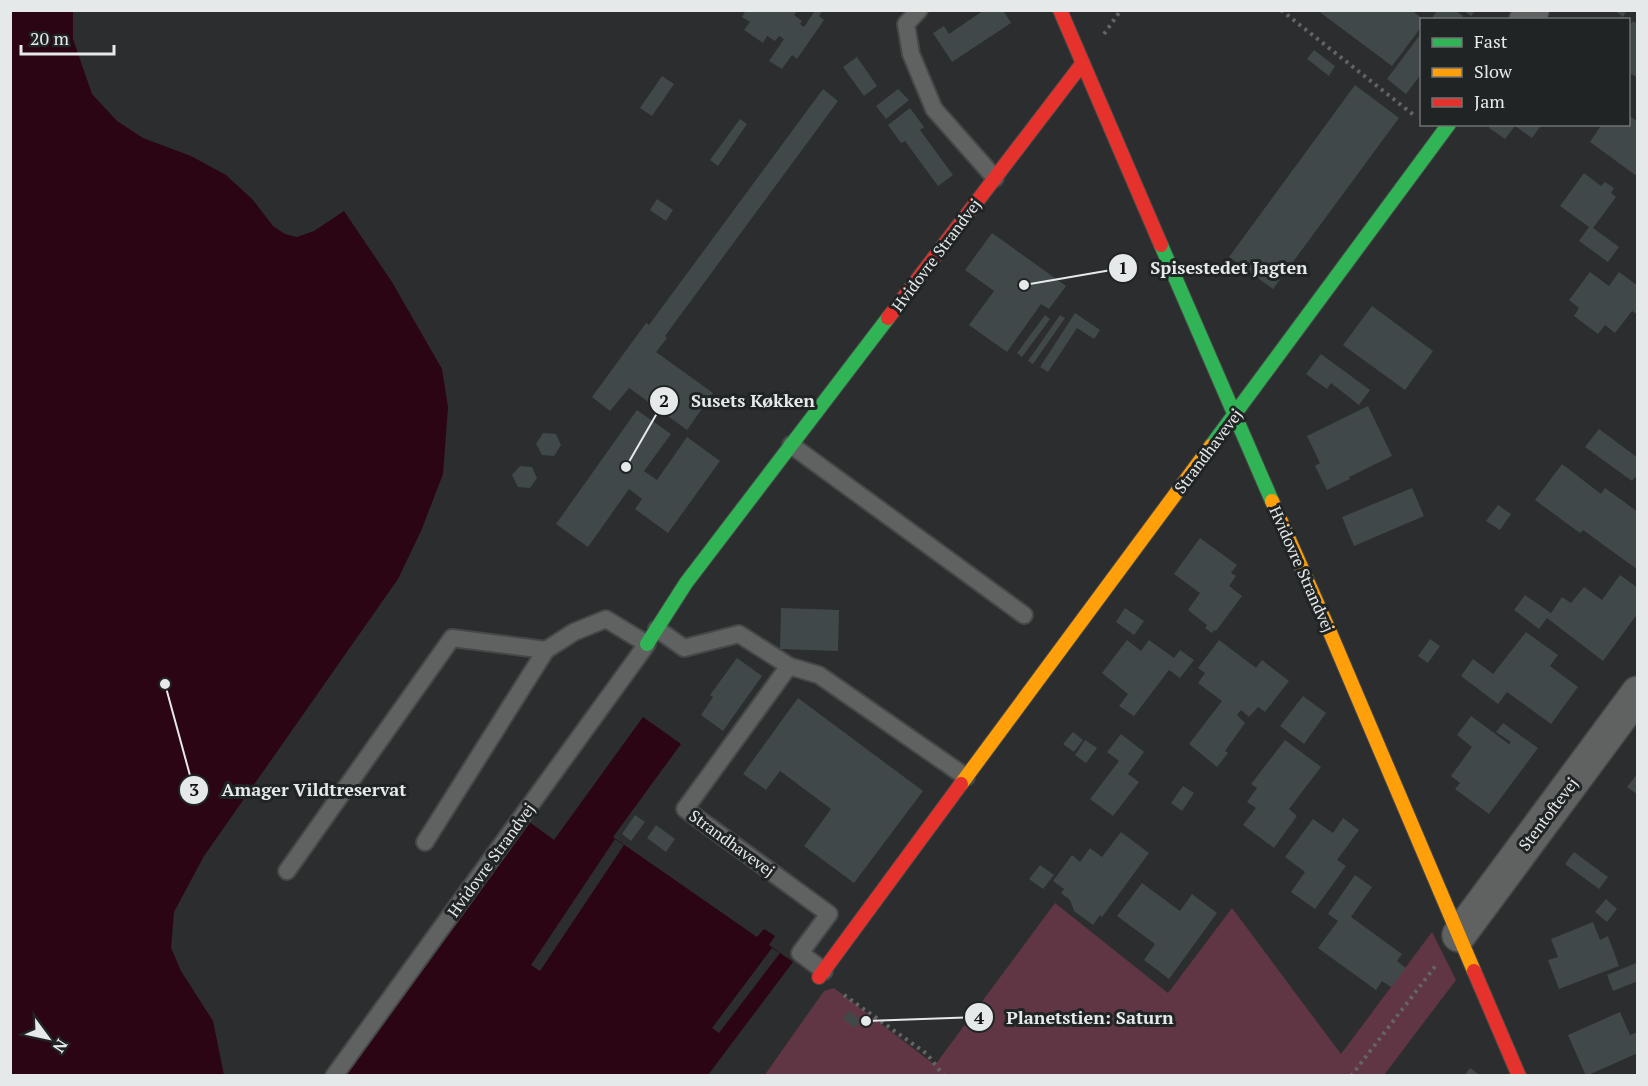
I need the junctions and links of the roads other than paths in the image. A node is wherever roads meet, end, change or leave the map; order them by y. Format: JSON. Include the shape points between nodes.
{"nodes":[{"id":1,"x":919,"y":10,"type":"edge"},
{"id":2,"x":1060,"y":10,"type":"edge"},
{"id":3,"x":1082,"y":64,"type":"junction"},
{"id":4,"x":1448,"y":126,"type":"edge"},
{"id":5,"x":995,"y":178,"type":"junction"},
{"id":6,"x":1234,"y":416,"type":"junction"},
{"id":7,"x":791,"y":445,"type":"junction"},
{"id":8,"x":1024,"y":615,"type":"dead end"},
{"id":9,"x":657,"y":629,"type":"junction"},
{"id":10,"x":647,"y":644,"type":"junction"},
{"id":11,"x":546,"y":650,"type":"junction"},
{"id":12,"x":789,"y":666,"type":"junction"},
{"id":13,"x":1638,"y":693,"type":"edge"},
{"id":14,"x":966,"y":777,"type":"junction"},
{"id":15,"x":425,"y":842,"type":"dead end"},
{"id":16,"x":287,"y":871,"type":"dead end"},
{"id":17,"x":1460,"y":935,"type":"junction"},
{"id":18,"x":822,"y":974,"type":"joint"},
{"id":19,"x":334,"y":1076,"type":"edge"},
{"id":20,"x":1519,"y":1076,"type":"edge"}],
"edges":[{"from":1,"to":5,"type":"lane","via":[[906,24],[911,54],[934,109]]},
{"from":2,"to":3,"type":"street","name":"Hvidovre Strandvej"},
{"from":3,"to":5,"type":"street","name":"Hvidovre Strandvej"},
{"from":3,"to":6,"type":"street","name":"Hvidovre Strandvej"},
{"from":4,"to":6,"type":"street","name":"Strandhavevej"},
{"from":5,"to":7,"type":"street","name":"Hvidovre Strandvej"},
{"from":6,"to":14,"type":"street","name":"Strandhavevej"},
{"from":6,"to":17,"type":"street","name":"Hvidovre Strandvej"},
{"from":7,"to":8,"type":"lane"},
{"from":7,"to":9,"type":"street","name":"Hvidovre Strandvej","via":[[686,583]]},
{"from":9,"to":10,"type":"street","name":"Hvidovre Strandvej"},
{"from":9,"to":12,"type":"lane","via":[[684,648],[739,634]]},
{"from":10,"to":11,"type":"lane","via":[[606,619],[574,632]]},
{"from":10,"to":19,"type":"lane","name":"Hvidovre Strandvej"},
{"from":11,"to":15,"type":"lane"},
{"from":11,"to":16,"type":"lane","via":[[452,638]]},
{"from":12,"to":14,"type":"lane","via":[[819,675]]},
{"from":12,"to":18,"type":"lane","name":"Strandhavevej","via":[[685,809],[829,914],[800,953]]},
{"from":13,"to":17,"type":"street","name":"Stentoftevej"},
{"from":14,"to":18,"type":"street","name":"Strandhavevej"},
{"from":17,"to":20,"type":"street","name":"Hvidovre Strandvej"}]}
